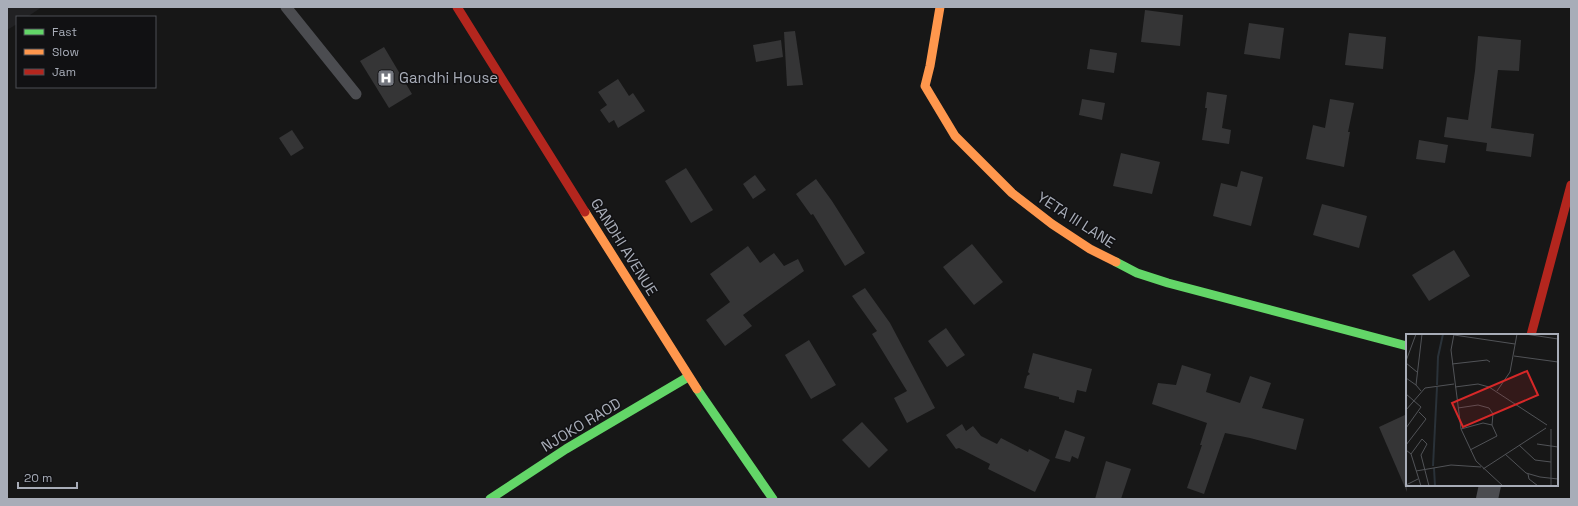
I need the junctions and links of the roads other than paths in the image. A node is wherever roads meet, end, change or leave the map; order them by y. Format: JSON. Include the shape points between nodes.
{"nodes":[{"id":1,"x":286,"y":7,"type":"edge"},
{"id":2,"x":457,"y":7,"type":"edge"},
{"id":3,"x":940,"y":7,"type":"edge"},
{"id":4,"x":356,"y":94,"type":"dead end"},
{"id":5,"x":1571,"y":185,"type":"edge"},
{"id":6,"x":1531,"y":334,"type":"edge"},
{"id":7,"x":1406,"y":346,"type":"edge"},
{"id":8,"x":688,"y":377,"type":"junction"},
{"id":9,"x":1490,"y":486,"type":"edge"},
{"id":10,"x":490,"y":499,"type":"edge"},
{"id":11,"x":773,"y":499,"type":"edge"},
{"id":12,"x":1487,"y":499,"type":"edge"}],
"edges":[{"from":1,"to":4,"type":"lane"},
{"from":2,"to":8,"type":"street","name":"GANDHI AVENUE"},
{"from":3,"to":7,"type":"street","name":"YETA III LANE","via":[[925,86],[955,136],[1012,193],[1052,224],[1090,250],[1137,273]]},
{"from":5,"to":6,"type":"street"},
{"from":8,"to":10,"type":"street","name":"NJOKO RAOD","via":[[566,449]]},
{"from":8,"to":11,"type":"street","name":"GANDHI AVENUE"},
{"from":9,"to":12,"type":"street"}]}
